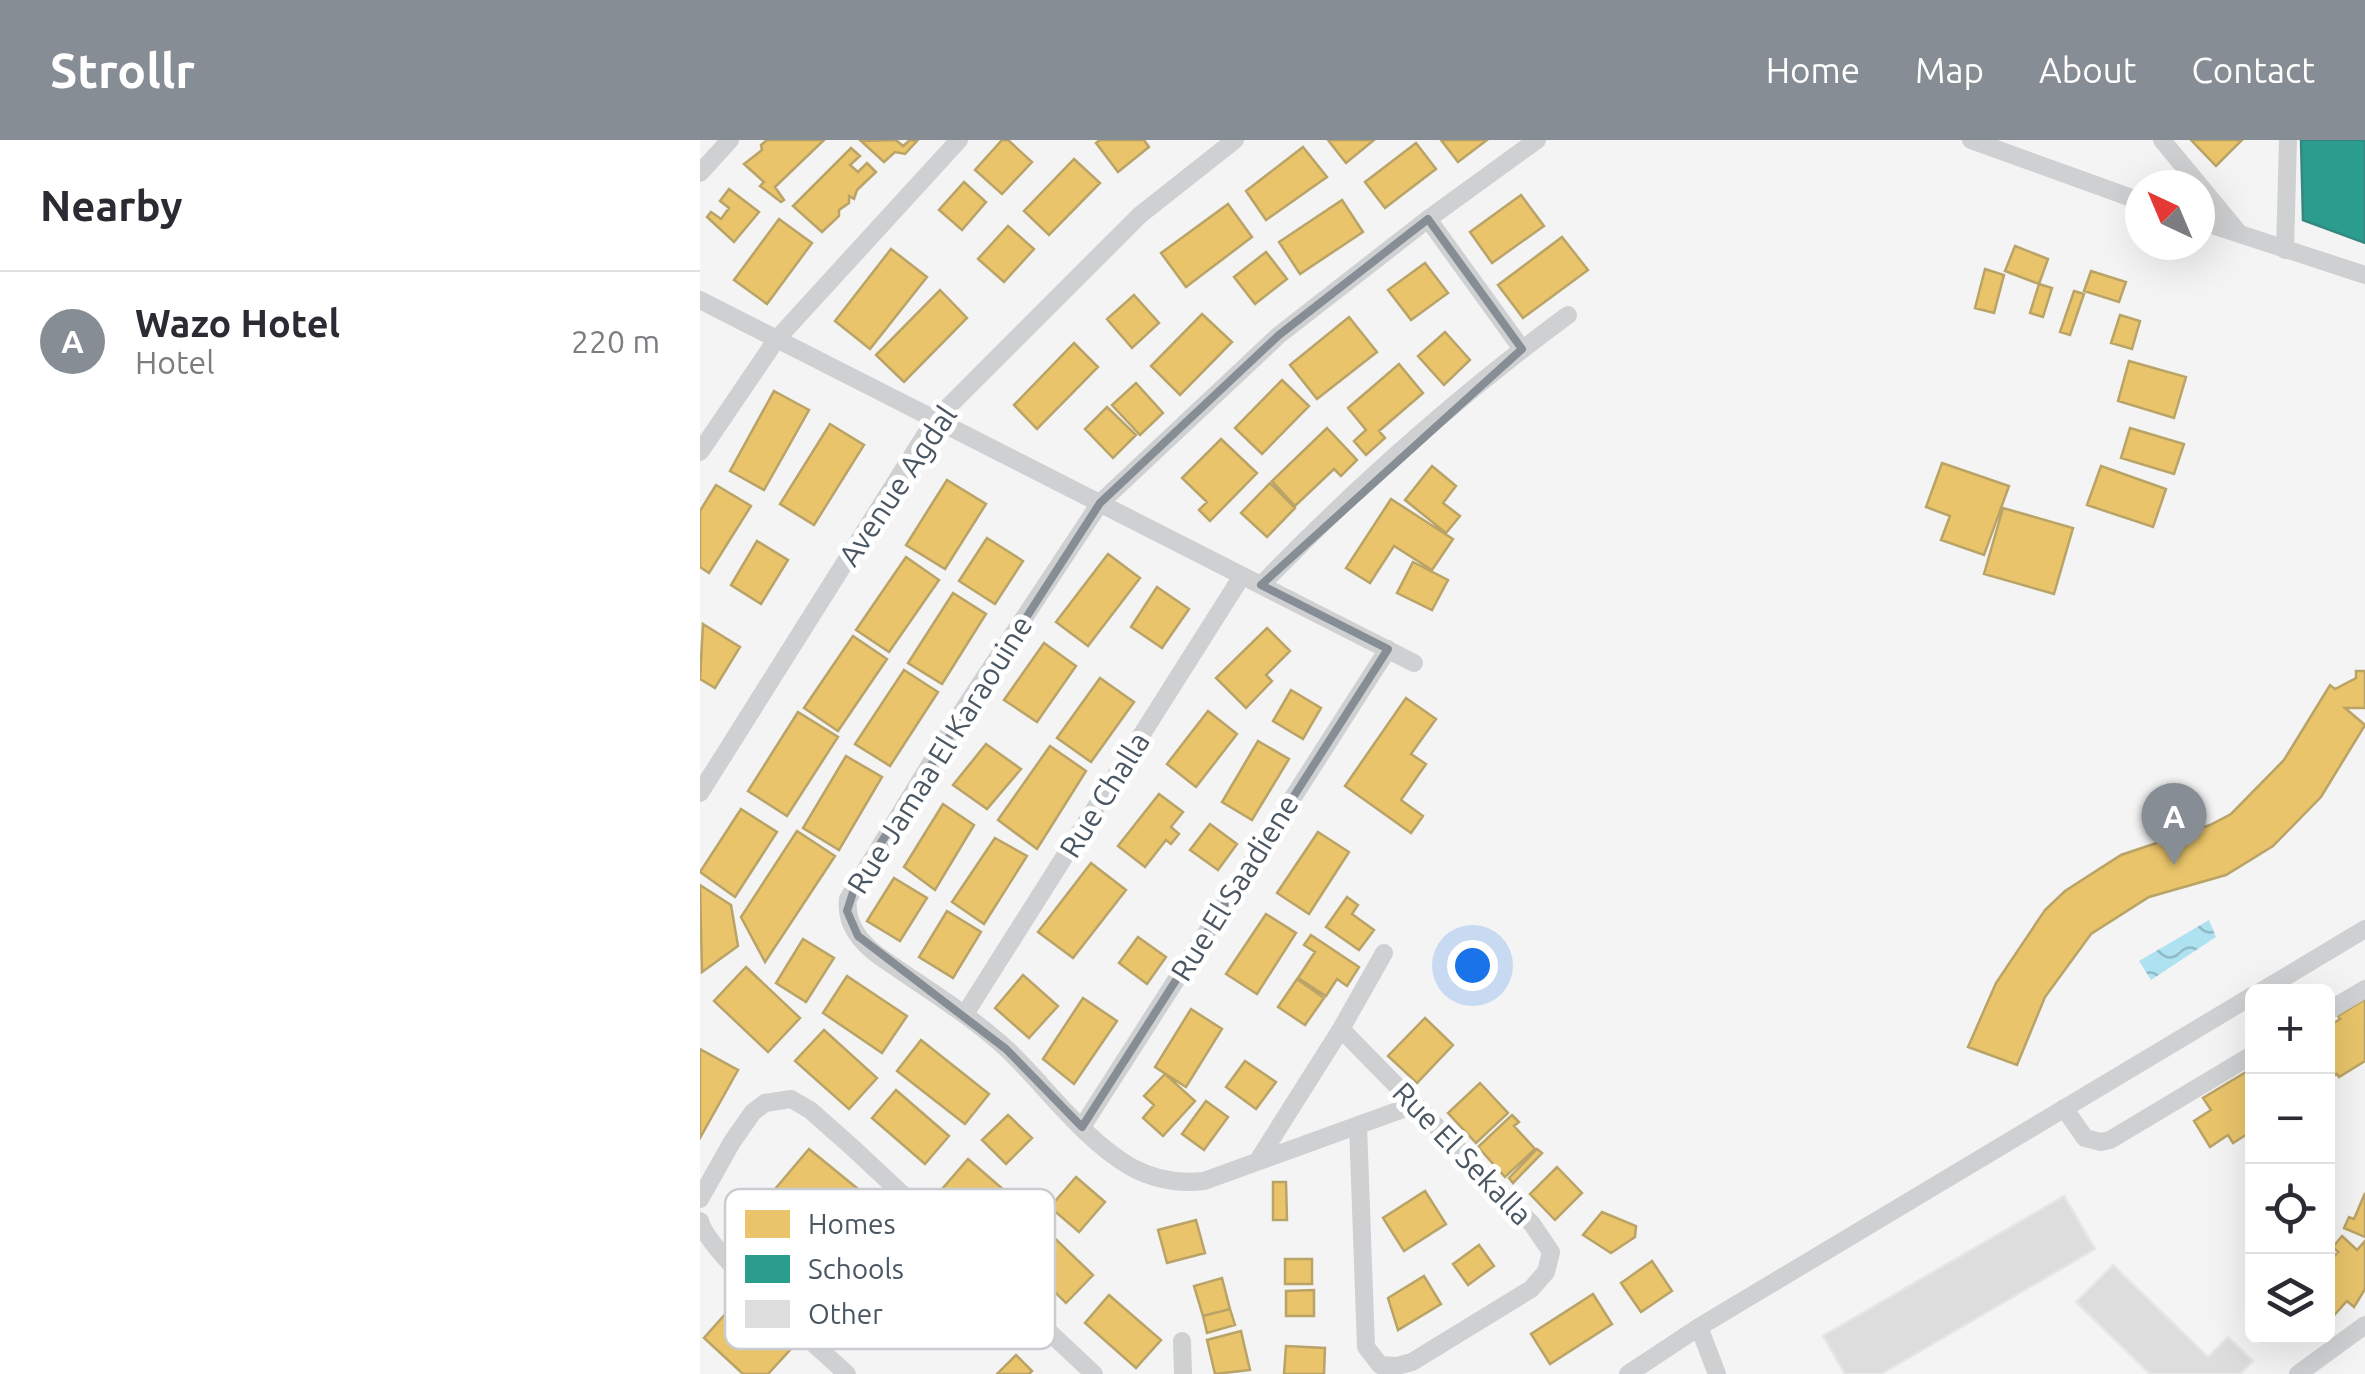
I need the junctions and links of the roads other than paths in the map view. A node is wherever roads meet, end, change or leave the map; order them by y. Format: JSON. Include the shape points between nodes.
{"nodes":[{"id":1,"x":730,"y":140,"type":"edge"},
{"id":2,"x":960,"y":140,"type":"edge"},
{"id":3,"x":1235,"y":140,"type":"edge"},
{"id":4,"x":1537,"y":140,"type":"edge"},
{"id":5,"x":1971,"y":140,"type":"edge"},
{"id":6,"x":2162,"y":140,"type":"edge"},
{"id":7,"x":2288,"y":140,"type":"edge"},
{"id":8,"x":700,"y":173,"type":"edge"},
{"id":9,"x":2125,"y":196,"type":"edge"},
{"id":10,"x":1428,"y":219,"type":"junction"},
{"id":11,"x":2215,"y":226,"type":"edge"},
{"id":12,"x":2238,"y":233,"type":"junction"},
{"id":13,"x":2284,"y":250,"type":"junction"},
{"id":14,"x":2365,"y":274,"type":"edge"},
{"id":15,"x":700,"y":300,"type":"edge"},
{"id":16,"x":1568,"y":315,"type":"dead end"},
{"id":17,"x":776,"y":340,"type":"junction"},
{"id":18,"x":1522,"y":349,"type":"junction"},
{"id":19,"x":934,"y":422,"type":"junction"},
{"id":20,"x":700,"y":452,"type":"edge"},
{"id":21,"x":1100,"y":503,"type":"junction"},
{"id":22,"x":1242,"y":576,"type":"junction"},
{"id":23,"x":1261,"y":585,"type":"junction"},
{"id":24,"x":1388,"y":649,"type":"junction"},
{"id":25,"x":1414,"y":663,"type":"dead end"},
{"id":26,"x":700,"y":793,"type":"edge"},
{"id":27,"x":2365,"y":930,"type":"edge"},
{"id":28,"x":1384,"y":953,"type":"dead end"},
{"id":29,"x":2274,"y":984,"type":"edge"},
{"id":30,"x":2365,"y":989,"type":"edge"},
{"id":31,"x":2245,"y":1000,"type":"edge"},
{"id":32,"x":2335,"y":1007,"type":"edge"},
{"id":33,"x":965,"y":1014,"type":"junction"},
{"id":34,"x":1340,"y":1029,"type":"junction"},
{"id":35,"x":2245,"y":1059,"type":"edge"},
{"id":36,"x":1414,"y":1105,"type":"junction"},
{"id":37,"x":2064,"y":1108,"type":"junction"},
{"id":38,"x":1358,"y":1125,"type":"junction"},
{"id":39,"x":1082,"y":1127,"type":"junction"},
{"id":40,"x":1257,"y":1162,"type":"junction"},
{"id":41,"x":897,"y":1189,"type":"edge"},
{"id":42,"x":700,"y":1198,"type":"edge"},
{"id":43,"x":700,"y":1222,"type":"edge"},
{"id":44,"x":725,"y":1256,"type":"edge"},
{"id":45,"x":2365,"y":1325,"type":"edge"},
{"id":46,"x":1699,"y":1328,"type":"junction"},
{"id":47,"x":1055,"y":1337,"type":"edge"},
{"id":48,"x":1182,"y":1341,"type":"dead end"},
{"id":49,"x":821,"y":1349,"type":"edge"},
{"id":50,"x":847,"y":1374,"type":"edge"},
{"id":51,"x":1094,"y":1374,"type":"edge"},
{"id":52,"x":1184,"y":1374,"type":"edge"},
{"id":53,"x":1628,"y":1374,"type":"edge"},
{"id":54,"x":1717,"y":1374,"type":"edge"},
{"id":55,"x":2298,"y":1374,"type":"edge"}],
"edges":[{"from":1,"to":8,"type":"street"},
{"from":2,"to":17,"type":"street"},
{"from":3,"to":19,"type":"street","name":"Avenue Agdal","via":[[1140,215]]},
{"from":4,"to":10,"type":"street","name":"Rue Jamaa El Karaouine"},
{"from":5,"to":9,"type":"street"},
{"from":6,"to":12,"type":"street"},
{"from":7,"to":13,"type":"street"},
{"from":10,"to":18,"type":"street"},
{"from":10,"to":21,"type":"street","name":"Rue Jamaa El Karaouine","via":[[1279,335]]},
{"from":11,"to":12,"type":"street"},
{"from":12,"to":13,"type":"street"},
{"from":13,"to":14,"type":"street"},
{"from":15,"to":17,"type":"street"},
{"from":16,"to":18,"type":"street"},
{"from":17,"to":19,"type":"street"},
{"from":17,"to":20,"type":"street"},
{"from":18,"to":23,"type":"street","via":[[1360,487]]},
{"from":19,"to":21,"type":"street"},
{"from":19,"to":26,"type":"street","name":"Avenue Agdal"},
{"from":21,"to":22,"type":"street"},
{"from":21,"to":33,"type":"street","name":"Rue Jamaa El Karaouine","via":[[848,900],[858,936]]},
{"from":22,"to":23,"type":"street"},
{"from":22,"to":33,"type":"street","name":"Rue Challa"},
{"from":23,"to":24,"type":"street"},
{"from":24,"to":25,"type":"street"},
{"from":24,"to":39,"type":"street","name":"Rue El Saadiene"},
{"from":27,"to":29,"type":"street"},
{"from":28,"to":34,"type":"street"},
{"from":30,"to":32,"type":"street"},
{"from":31,"to":37,"type":"street"},
{"from":33,"to":39,"type":"street","name":"Rue Jamaa El Karaouine"},
{"from":34,"to":36,"type":"street","name":"Rue El Sekalla"},
{"from":34,"to":40,"type":"street"},
{"from":35,"to":37,"type":"street","via":[[2110,1140],[2085,1138]]},
{"from":36,"to":38,"type":"street","name":"Rue Jamaa El Karaouine"},
{"from":36,"to":38,"type":"street","name":"Rue El Sekalla","via":[[1532,1224],[1551,1252],[1546,1272],[1531,1289],[1397,1366],[1380,1365],[1366,1347]]},
{"from":37,"to":46,"type":"street"},
{"from":38,"to":40,"type":"street","name":"Rue Jamaa El Karaouine"},
{"from":39,"to":40,"type":"street","name":"Rue Jamaa El Karaouine","via":[[1130,1166],[1178,1184]]},
{"from":41,"to":42,"type":"street","via":[[791,1099],[753,1112]]},
{"from":43,"to":44,"type":"street"},
{"from":45,"to":55,"type":"street"},
{"from":46,"to":53,"type":"street"},
{"from":46,"to":54,"type":"street"},
{"from":47,"to":51,"type":"street"},
{"from":48,"to":52,"type":"street"},
{"from":49,"to":50,"type":"street"}]}
